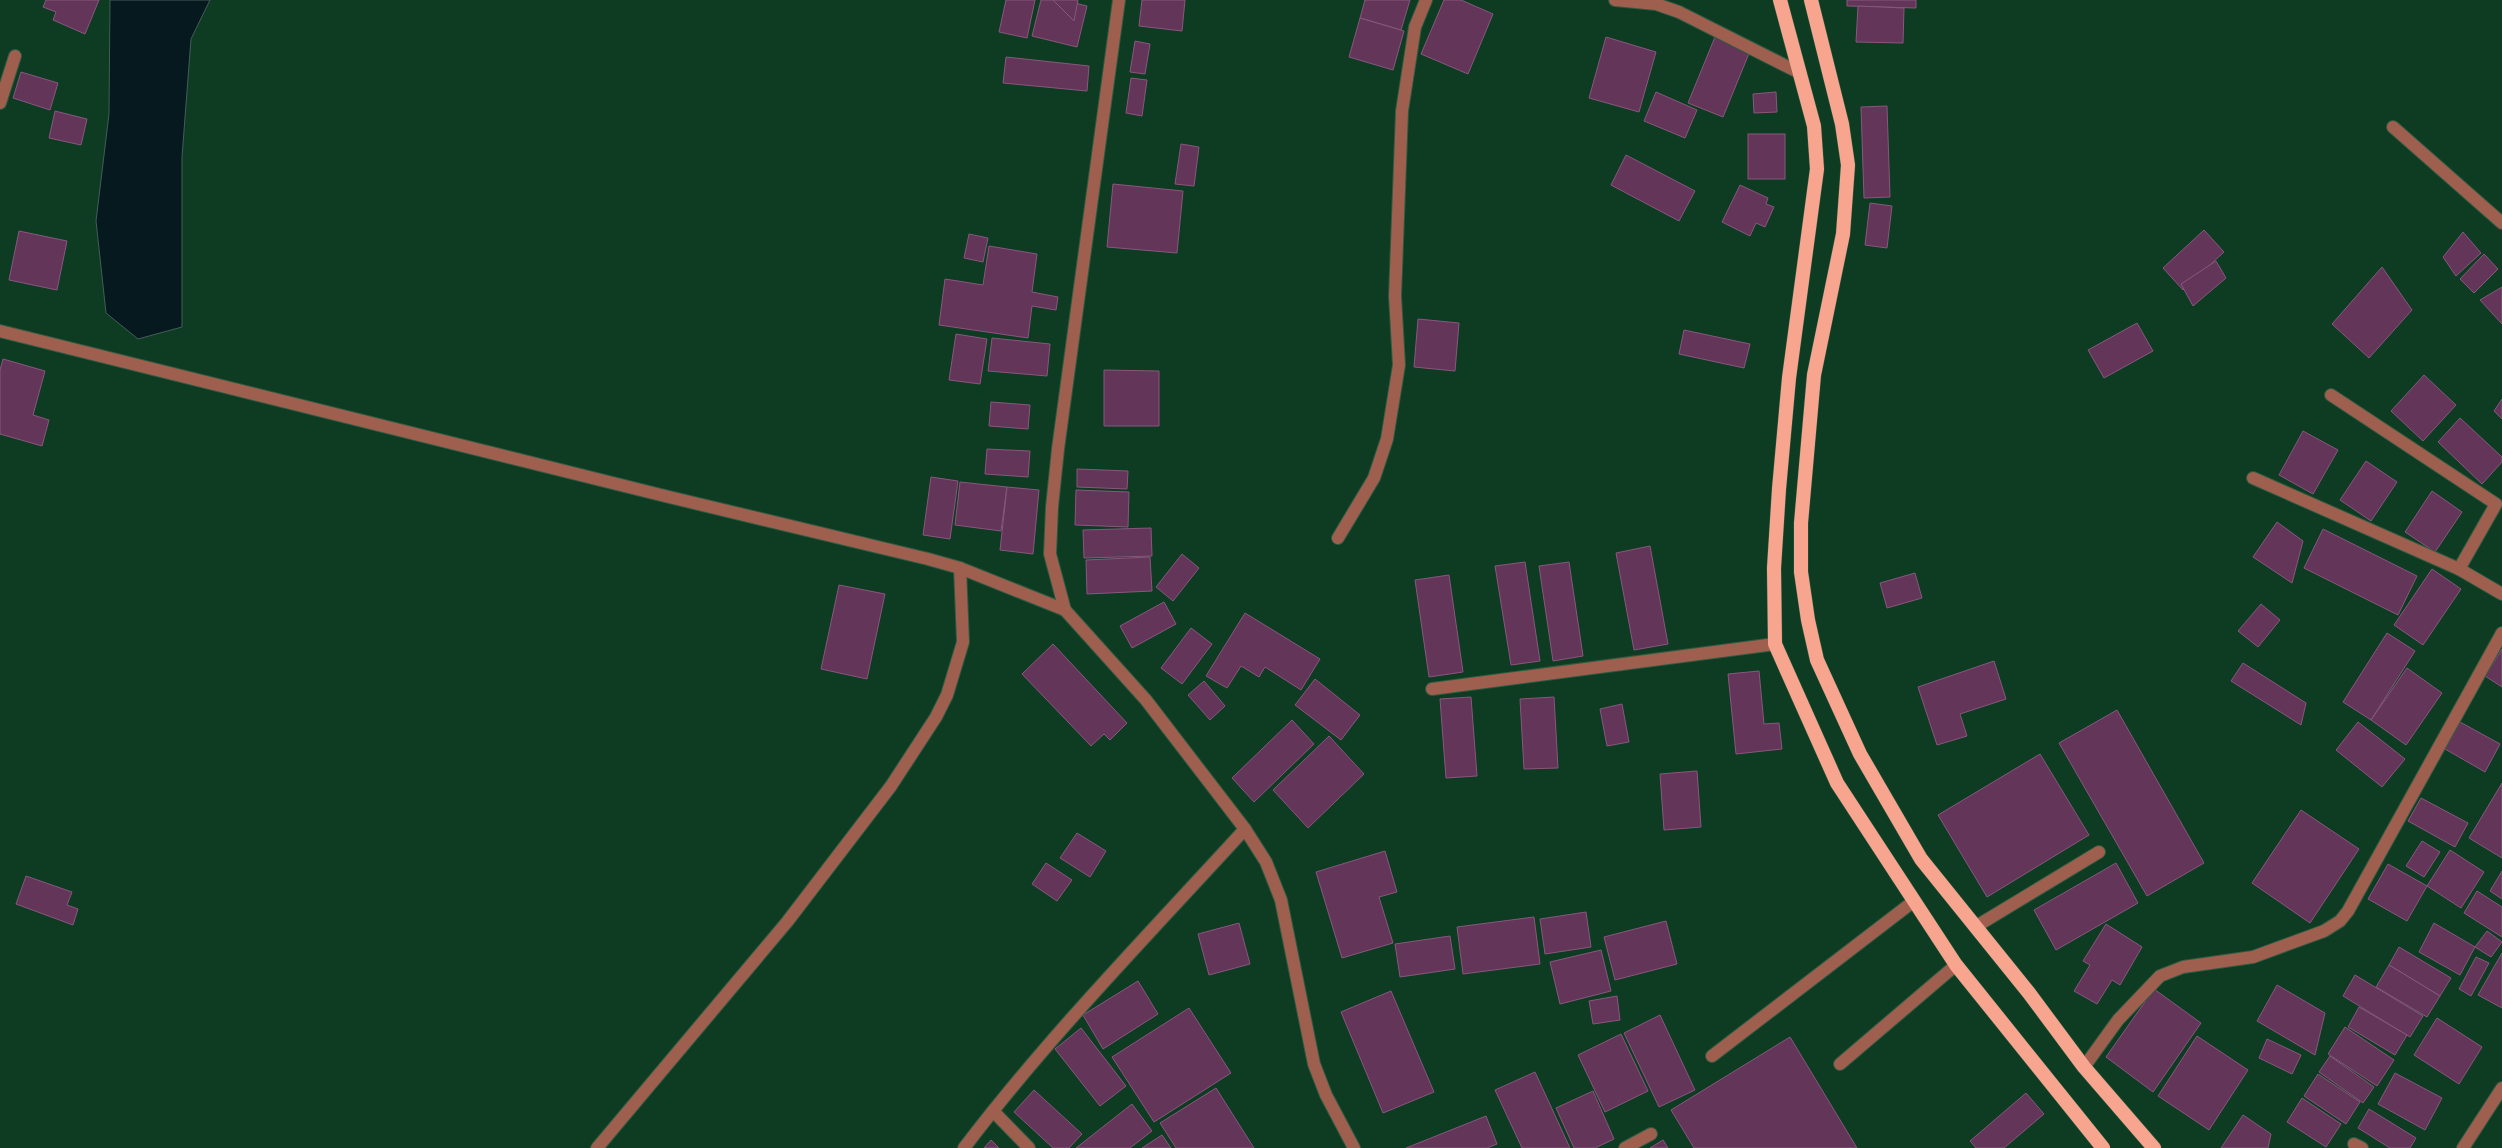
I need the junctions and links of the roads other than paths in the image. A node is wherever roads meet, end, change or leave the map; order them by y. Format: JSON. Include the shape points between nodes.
{"nodes":[{"id":1,"x":1119,"y":0,"type":"edge"},
{"id":2,"x":1426,"y":0,"type":"edge"},
{"id":3,"x":1615,"y":0,"type":"edge"},
{"id":4,"x":1780,"y":0,"type":"edge"},
{"id":5,"x":1811,"y":0,"type":"edge"},
{"id":6,"x":15,"y":56,"type":"dead end"},
{"id":7,"x":1800,"y":73,"type":"junction"},
{"id":8,"x":0,"y":103,"type":"edge"},
{"id":9,"x":2393,"y":127,"type":"dead end"},
{"id":10,"x":2502,"y":223,"type":"edge"},
{"id":11,"x":0,"y":331,"type":"edge"},
{"id":12,"x":2330,"y":396,"type":"dead end"},
{"id":13,"x":2253,"y":478,"type":"dead end"},
{"id":14,"x":1338,"y":538,"type":"dead end"},
{"id":15,"x":960,"y":568,"type":"junction"},
{"id":16,"x":2459,"y":569,"type":"junction"},
{"id":17,"x":2502,"y":594,"type":"edge"},
{"id":18,"x":1065,"y":610,"type":"junction"},
{"id":19,"x":2502,"y":633,"type":"edge"},
{"id":20,"x":1775,"y":644,"type":"junction"},
{"id":21,"x":1432,"y":688,"type":"dead end"},
{"id":22,"x":1245,"y":829,"type":"junction"},
{"id":23,"x":2099,"y":852,"type":"dead end"},
{"id":24,"x":1914,"y":901,"type":"junction"},
{"id":25,"x":1976,"y":927,"type":"junction"},
{"id":26,"x":1956,"y":964,"type":"junction"},
{"id":27,"x":1712,"y":1056,"type":"dead end"},
{"id":28,"x":1840,"y":1064,"type":"dead end"},
{"id":29,"x":2084,"y":1067,"type":"junction"},
{"id":30,"x":2502,"y":1088,"type":"edge"},
{"id":31,"x":993,"y":1110,"type":"junction"},
{"id":32,"x":1651,"y":1134,"type":"dead end"},
{"id":33,"x":597,"y":1148,"type":"edge"},
{"id":34,"x":964,"y":1148,"type":"edge"},
{"id":35,"x":1029,"y":1148,"type":"edge"},
{"id":36,"x":1354,"y":1148,"type":"edge"},
{"id":37,"x":1625,"y":1148,"type":"edge"},
{"id":38,"x":2103,"y":1148,"type":"edge"},
{"id":39,"x":2154,"y":1148,"type":"edge"},
{"id":40,"x":2463,"y":1148,"type":"edge"}],
"edges":[{"from":1,"to":18,"type":"street","via":[[1052,507],[1050,554]]},
{"from":2,"to":14,"type":"street","via":[[1414,27],[1402,110],[1395,296],[1399,366],[1386,439],[1374,478]]},
{"from":3,"to":7,"type":"street","via":[[1656,4],[1679,12]]},
{"from":4,"to":7,"type":"highway"},
{"from":5,"to":25,"type":"highway","via":[[1842,124],[1848,165],[1843,234],[1814,375],[1810,414],[1801,523],[1801,572],[1808,620],[1817,660],[1860,754],[1921,859]]},
{"from":6,"to":8,"type":"street"},
{"from":7,"to":20,"type":"highway","via":[[1814,126],[1817,169],[1789,378],[1779,489],[1774,568]]},
{"from":9,"to":10,"type":"street"},
{"from":11,"to":15,"type":"street"},
{"from":12,"to":16,"type":"street","via":[[2496,504]]},
{"from":13,"to":16,"type":"street"},
{"from":15,"to":18,"type":"street"},
{"from":15,"to":33,"type":"street","via":[[963,642],[947,695],[936,718],[891,786],[788,922]]},
{"from":16,"to":17,"type":"street"},
{"from":18,"to":22,"type":"street","via":[[1146,700]]},
{"from":19,"to":29,"type":"street","via":[[2340,921],[2324,931],[2253,957],[2183,967],[2160,976],[2118,1020]]},
{"from":20,"to":21,"type":"street"},
{"from":20,"to":24,"type":"highway","via":[[1837,783]]},
{"from":22,"to":31,"type":"street"},
{"from":22,"to":36,"type":"street","via":[[1266,862],[1281,900],[1314,1064]]},
{"from":23,"to":25,"type":"street"},
{"from":24,"to":26,"type":"highway"},
{"from":24,"to":27,"type":"street"},
{"from":25,"to":29,"type":"highway"},
{"from":26,"to":28,"type":"street"},
{"from":26,"to":38,"type":"highway"},
{"from":29,"to":39,"type":"highway"},
{"from":30,"to":40,"type":"street"},
{"from":31,"to":34,"type":"street"},
{"from":31,"to":35,"type":"street"},
{"from":32,"to":37,"type":"street"}]}
